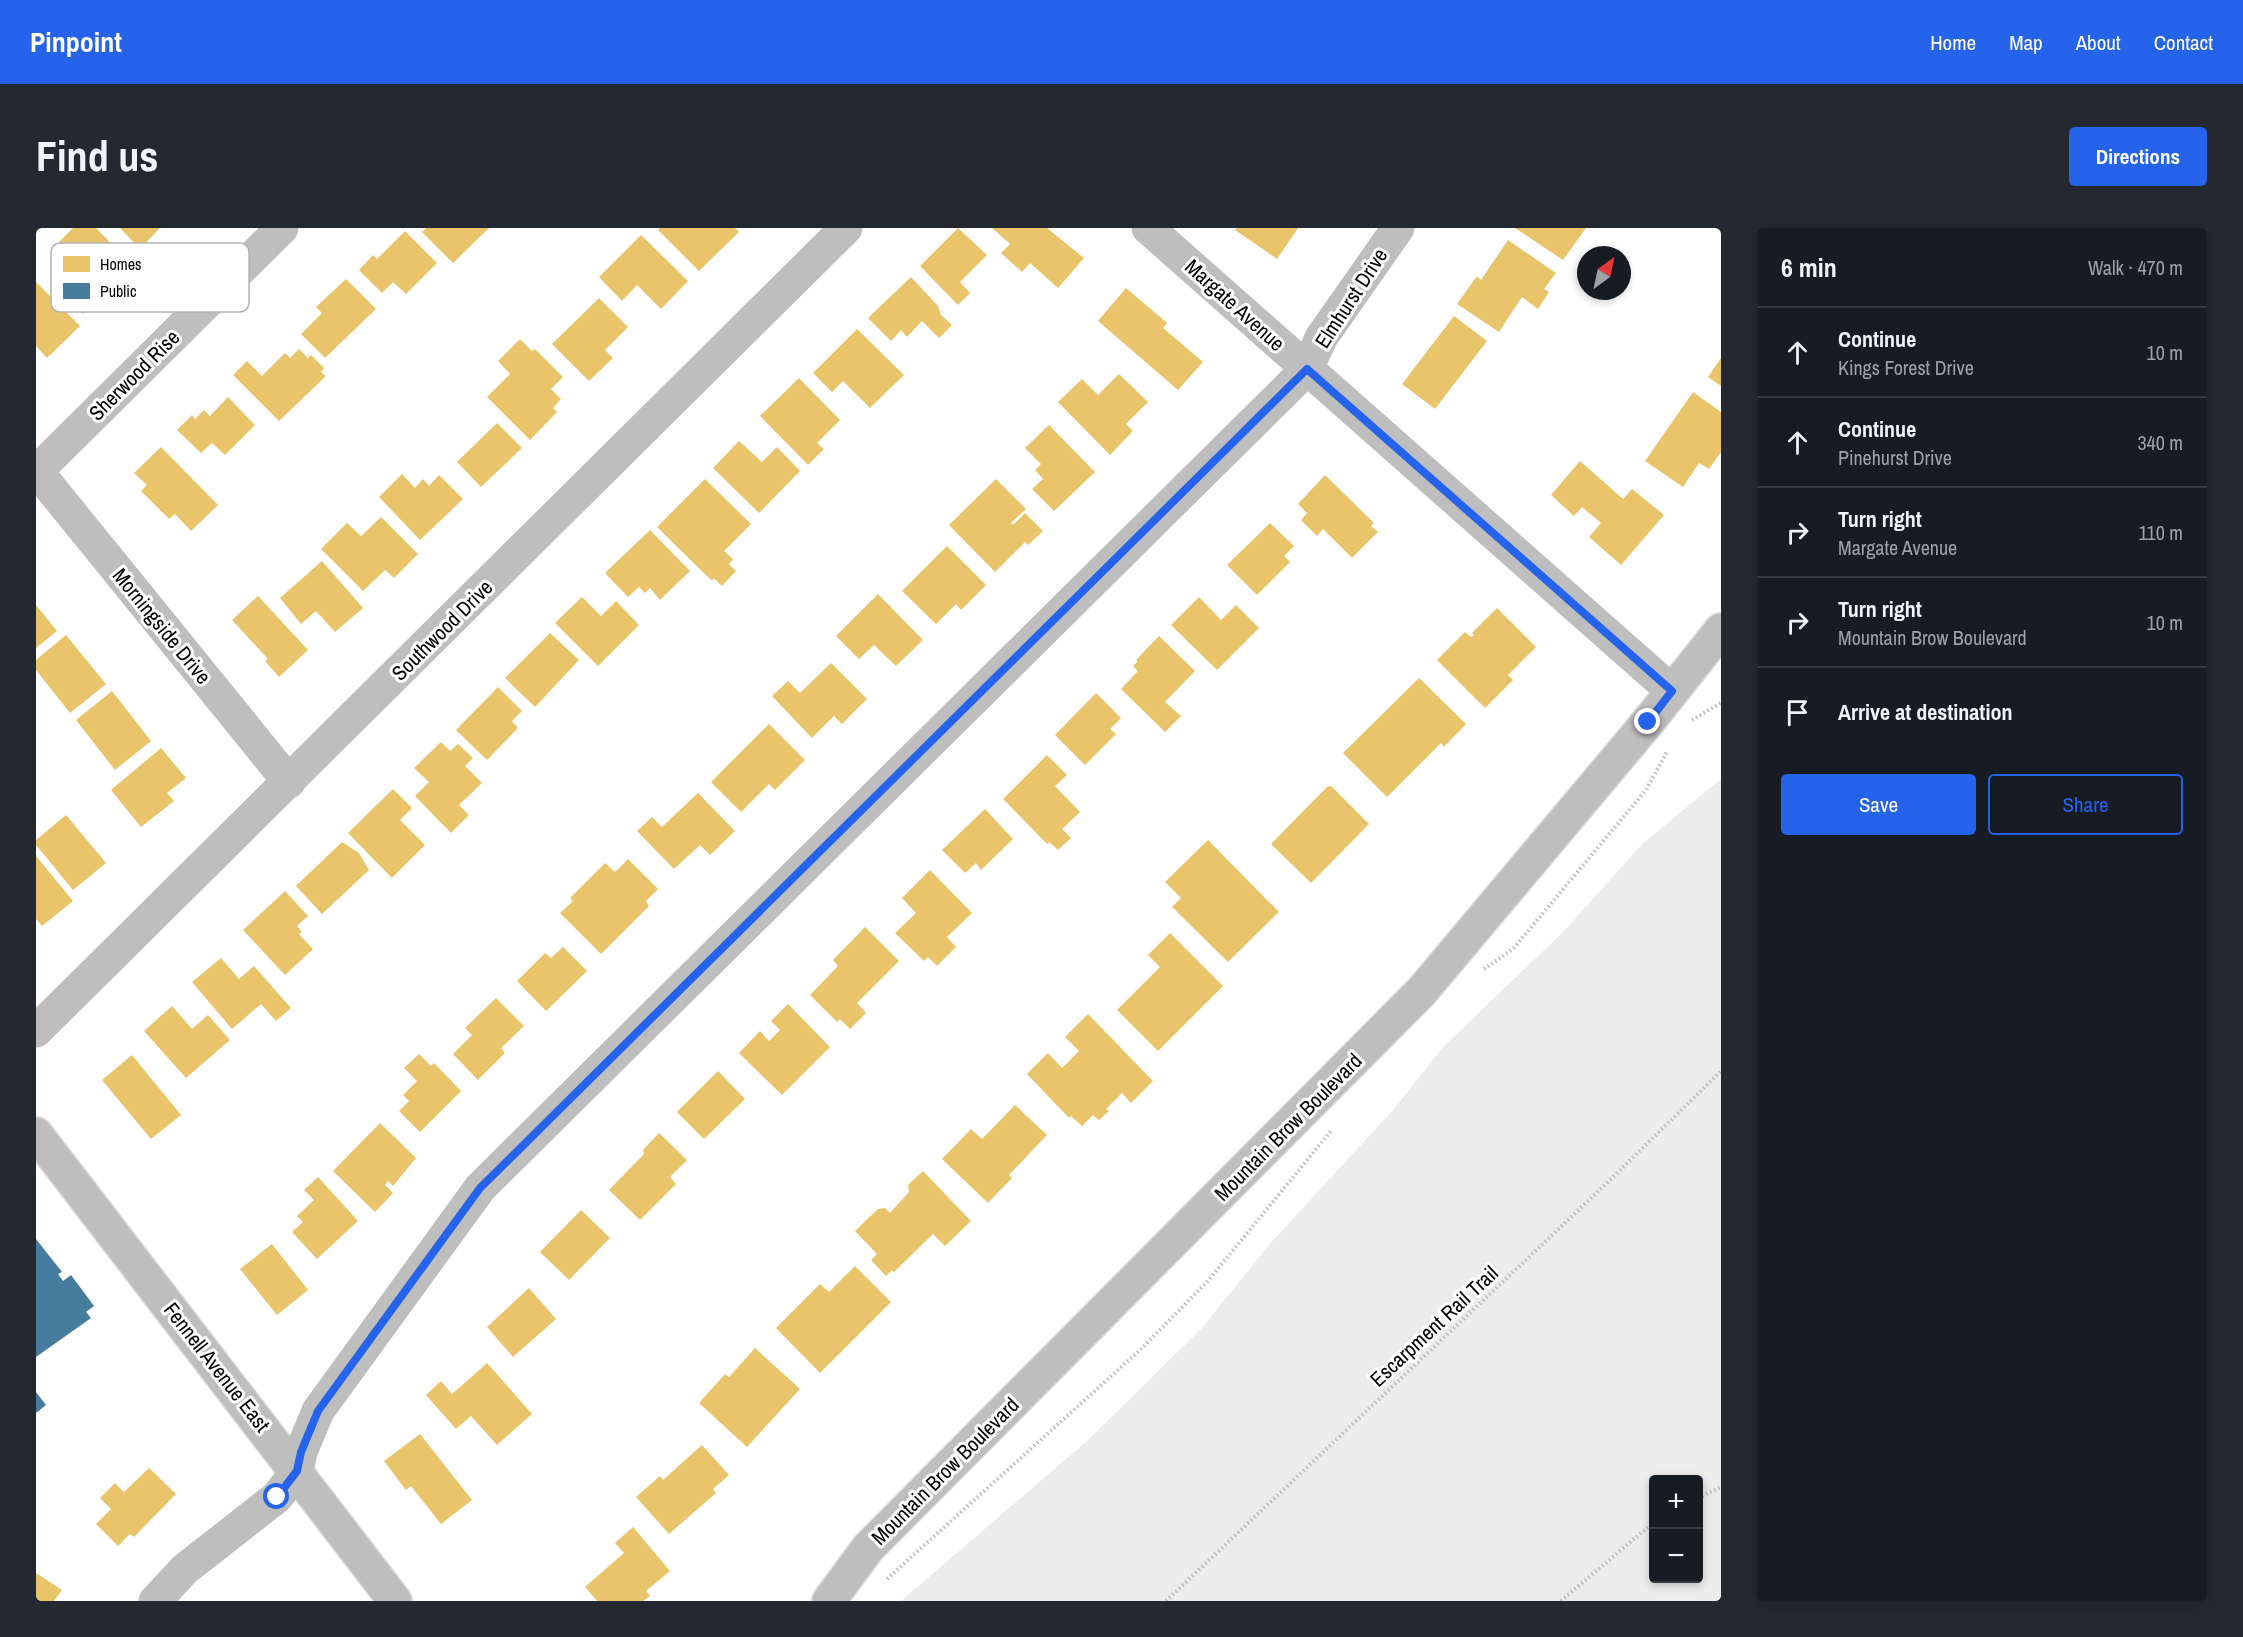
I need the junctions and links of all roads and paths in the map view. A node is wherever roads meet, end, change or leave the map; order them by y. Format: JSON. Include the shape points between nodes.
{"nodes":[{"id":1,"x":282,"y":228,"type":"edge"},
{"id":2,"x":846,"y":228,"type":"edge"},
{"id":3,"x":1148,"y":228,"type":"edge"},
{"id":4,"x":1398,"y":228,"type":"edge"},
{"id":5,"x":249,"y":261,"type":"edge"},
{"id":6,"x":197,"y":312,"type":"edge"},
{"id":7,"x":1307,"y":369,"type":"junction"},
{"id":8,"x":36,"y":471,"type":"edge"},
{"id":9,"x":1721,"y":630,"type":"edge"},
{"id":10,"x":1672,"y":691,"type":"junction"},
{"id":11,"x":1721,"y":703,"type":"edge"},
{"id":12,"x":1690,"y":721,"type":"dead end"},
{"id":13,"x":1670,"y":746,"type":"dead end"},
{"id":14,"x":289,"y":782,"type":"junction"},
{"id":15,"x":1478,"y":973,"type":"dead end"},
{"id":16,"x":36,"y":1031,"type":"edge"},
{"id":17,"x":1721,"y":1071,"type":"edge"},
{"id":18,"x":1338,"y":1121,"type":"dead end"},
{"id":19,"x":36,"y":1134,"type":"edge"},
{"id":20,"x":297,"y":1471,"type":"junction"},
{"id":21,"x":1721,"y":1487,"type":"edge"},
{"id":22,"x":1703,"y":1496,"type":"edge"},
{"id":23,"x":1649,"y":1525,"type":"edge"},
{"id":24,"x":883,"y":1583,"type":"dead end"},
{"id":25,"x":155,"y":1601,"type":"edge"},
{"id":26,"x":395,"y":1601,"type":"edge"},
{"id":27,"x":829,"y":1601,"type":"edge"},
{"id":28,"x":1166,"y":1601,"type":"edge"},
{"id":29,"x":1561,"y":1601,"type":"edge"}],
"edges":[{"from":1,"to":5,"type":"street","name":"Sherwood Rise"},
{"from":2,"to":14,"type":"street","name":"Southwood Drive"},
{"from":3,"to":7,"type":"street","name":"Margate Avenue"},
{"from":4,"to":7,"type":"street","name":"Elmhurst Drive","via":[[1321,338]]},
{"from":6,"to":8,"type":"street","name":"Sherwood Rise"},
{"from":7,"to":10,"type":"street","name":"Margate Avenue"},
{"from":7,"to":20,"type":"street","via":[[480,1188],[318,1411]]},
{"from":8,"to":14,"type":"street","name":"Morningside Drive"},
{"from":9,"to":10,"type":"street","name":"Mountain Brow Boulevard"},
{"from":10,"to":27,"type":"street","name":"Mountain Brow Boulevard","via":[[1422,991],[868,1548]]},
{"from":11,"to":12,"type":"path"},
{"from":13,"to":15,"type":"path","via":[[1646,790],[1513,949]]},
{"from":14,"to":16,"type":"street","name":"Southwood Drive"},
{"from":17,"to":28,"type":"path","name":"Escarpment Rail Trail"},
{"from":18,"to":24,"type":"path","via":[[1207,1282],[1140,1350]]},
{"from":19,"to":20,"type":"street","name":"Fennell Avenue East"},
{"from":20,"to":25,"type":"street","via":[[277,1497],[185,1569]]},
{"from":20,"to":26,"type":"street","name":"Fennell Avenue East"},
{"from":21,"to":22,"type":"path"},
{"from":23,"to":29,"type":"path"}]}
